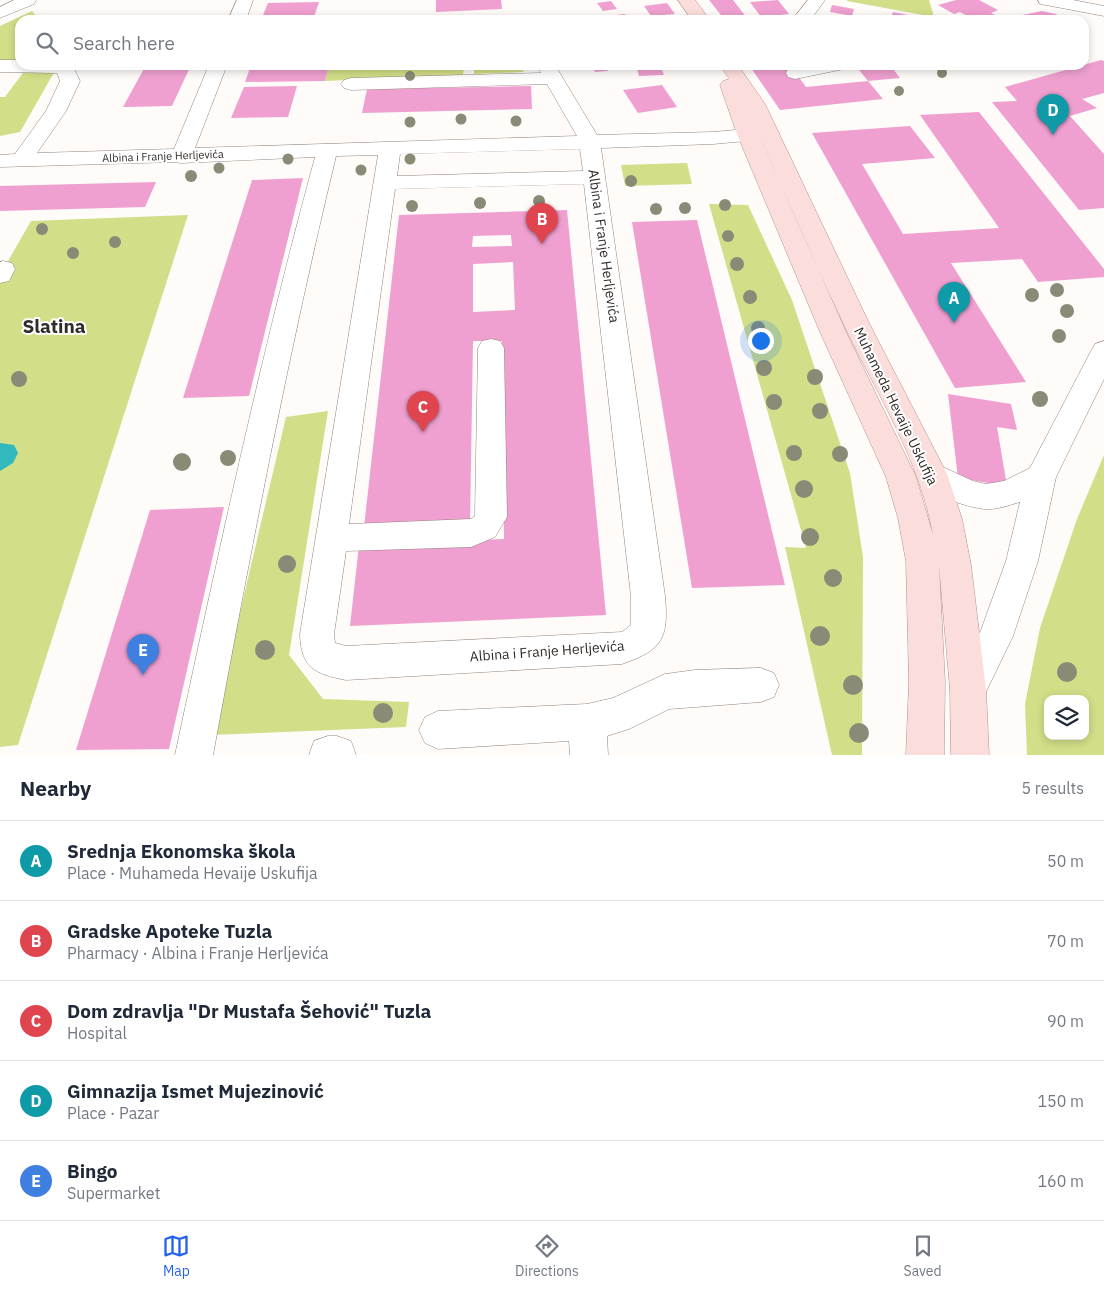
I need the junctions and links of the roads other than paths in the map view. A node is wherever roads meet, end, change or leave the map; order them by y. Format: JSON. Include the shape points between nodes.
{"nodes":[{"id":1,"x":28,"y":0,"type":"edge"},
{"id":2,"x":245,"y":0,"type":"edge"},
{"id":3,"x":686,"y":0,"type":"edge"},
{"id":4,"x":817,"y":0,"type":"edge"},
{"id":5,"x":1046,"y":0,"type":"edge"},
{"id":6,"x":1104,"y":11,"type":"edge"},
{"id":7,"x":0,"y":13,"type":"edge"},
{"id":8,"x":239,"y":15,"type":"edge"},
{"id":9,"x":697,"y":15,"type":"edge"},
{"id":10,"x":805,"y":15,"type":"edge"},
{"id":11,"x":0,"y":66,"type":"edge"},
{"id":12,"x":15,"y":66,"type":"edge"},
{"id":13,"x":66,"y":70,"type":"edge"},
{"id":14,"x":216,"y":70,"type":"edge"},
{"id":15,"x":725,"y":70,"type":"edge"},
{"id":16,"x":732,"y":70,"type":"edge"},
{"id":17,"x":811,"y":70,"type":"edge"},
{"id":18,"x":550,"y":72,"type":"edge"},
{"id":19,"x":796,"y":73,"type":"dead end"},
{"id":20,"x":351,"y":84,"type":"dead end"},
{"id":21,"x":758,"y":134,"type":"junction"},
{"id":22,"x":590,"y":141,"type":"junction"},
{"id":23,"x":390,"y":149,"type":"junction"},
{"id":24,"x":327,"y":151,"type":"junction"},
{"id":25,"x":181,"y":157,"type":"junction"},
{"id":26,"x":22,"y":160,"type":"junction"},
{"id":27,"x":0,"y":161,"type":"edge"},
{"id":28,"x":594,"y":178,"type":"junction"},
{"id":29,"x":385,"y":183,"type":"junction"},
{"id":30,"x":491,"y":348,"type":"dead end"},
{"id":31,"x":1104,"y":351,"type":"edge"},
{"id":32,"x":932,"y":474,"type":"junction"},
{"id":33,"x":1041,"y":477,"type":"junction"},
{"id":34,"x":332,"y":538,"type":"junction"},
{"id":35,"x":761,"y":685,"type":"dead end"},
{"id":36,"x":968,"y":690,"type":"junction"},
{"id":37,"x":438,"y":730,"type":"dead end"},
{"id":38,"x":588,"y":739,"type":"edge"},
{"id":39,"x":337,"y":754,"type":"edge"},
{"id":40,"x":194,"y":755,"type":"edge"},
{"id":41,"x":328,"y":755,"type":"edge"},
{"id":42,"x":925,"y":755,"type":"edge"},
{"id":43,"x":970,"y":755,"type":"edge"}],
"edges":[{"from":1,"to":7,"type":"street"},
{"from":2,"to":8,"type":"street"},
{"from":3,"to":9,"type":"main road"},
{"from":4,"to":10,"type":"street"},
{"from":5,"to":6,"type":"street"},
{"from":11,"to":12,"type":"street"},
{"from":13,"to":26,"type":"street","via":[[70,81],[56,111]]},
{"from":14,"to":25,"type":"street"},
{"from":15,"to":21,"type":"main road","via":[[734,99]]},
{"from":16,"to":21,"type":"main road","via":[[755,104]]},
{"from":17,"to":19,"type":"street"},
{"from":18,"to":20,"type":"street"},
{"from":18,"to":22,"type":"street"},
{"from":21,"to":22,"type":"street"},
{"from":21,"to":32,"type":"main road","name":"Muhameda Hevaije Uskufija"},
{"from":21,"to":42,"type":"main road","name":"Muhameda Hevaije Uskufija","via":[[833,332],[901,477],[914,518],[922,561],[927,673]]},
{"from":22,"to":23,"type":"street","name":"Albina i Franje Herljevića"},
{"from":22,"to":28,"type":"street","name":"Albina i Franje Herljevića"},
{"from":23,"to":24,"type":"street","name":"Albina i Franje Herljevića"},
{"from":23,"to":29,"type":"street","name":"Albina i Franje Herljevića"},
{"from":24,"to":25,"type":"street","name":"Albina i Franje Herljevića"},
{"from":24,"to":40,"type":"street","via":[[229,580]]},
{"from":25,"to":26,"type":"street","name":"Albina i Franje Herljevića"},
{"from":26,"to":27,"type":"street","name":"Albina i Franje Herljevića"},
{"from":28,"to":29,"type":"street"},
{"from":28,"to":34,"type":"street","name":"Albina i Franje Herljevića","via":[[647,586],[650,619],[647,634],[636,644],[622,648],[346,663],[330,660],[318,652],[317,634]]},
{"from":29,"to":34,"type":"street","name":"Albina i Franje Herljevića"},
{"from":30,"to":34,"type":"street","via":[[491,517],[488,525],[472,533]]},
{"from":31,"to":33,"type":"street"},
{"from":32,"to":33,"type":"street","via":[[956,489],[985,498],[1016,492]]},
{"from":32,"to":36,"type":"main road","name":"Muhameda Hevaije Uskufija","via":[[946,519],[955,565]]},
{"from":33,"to":36,"type":"street","via":[[1022,561],[996,636]]},
{"from":35,"to":38,"type":"street","via":[[665,692],[616,716]]},
{"from":36,"to":43,"type":"main road","name":"Muhameda Hevaije Uskufija"},
{"from":37,"to":38,"type":"street"},
{"from":39,"to":41,"type":"street"}]}
